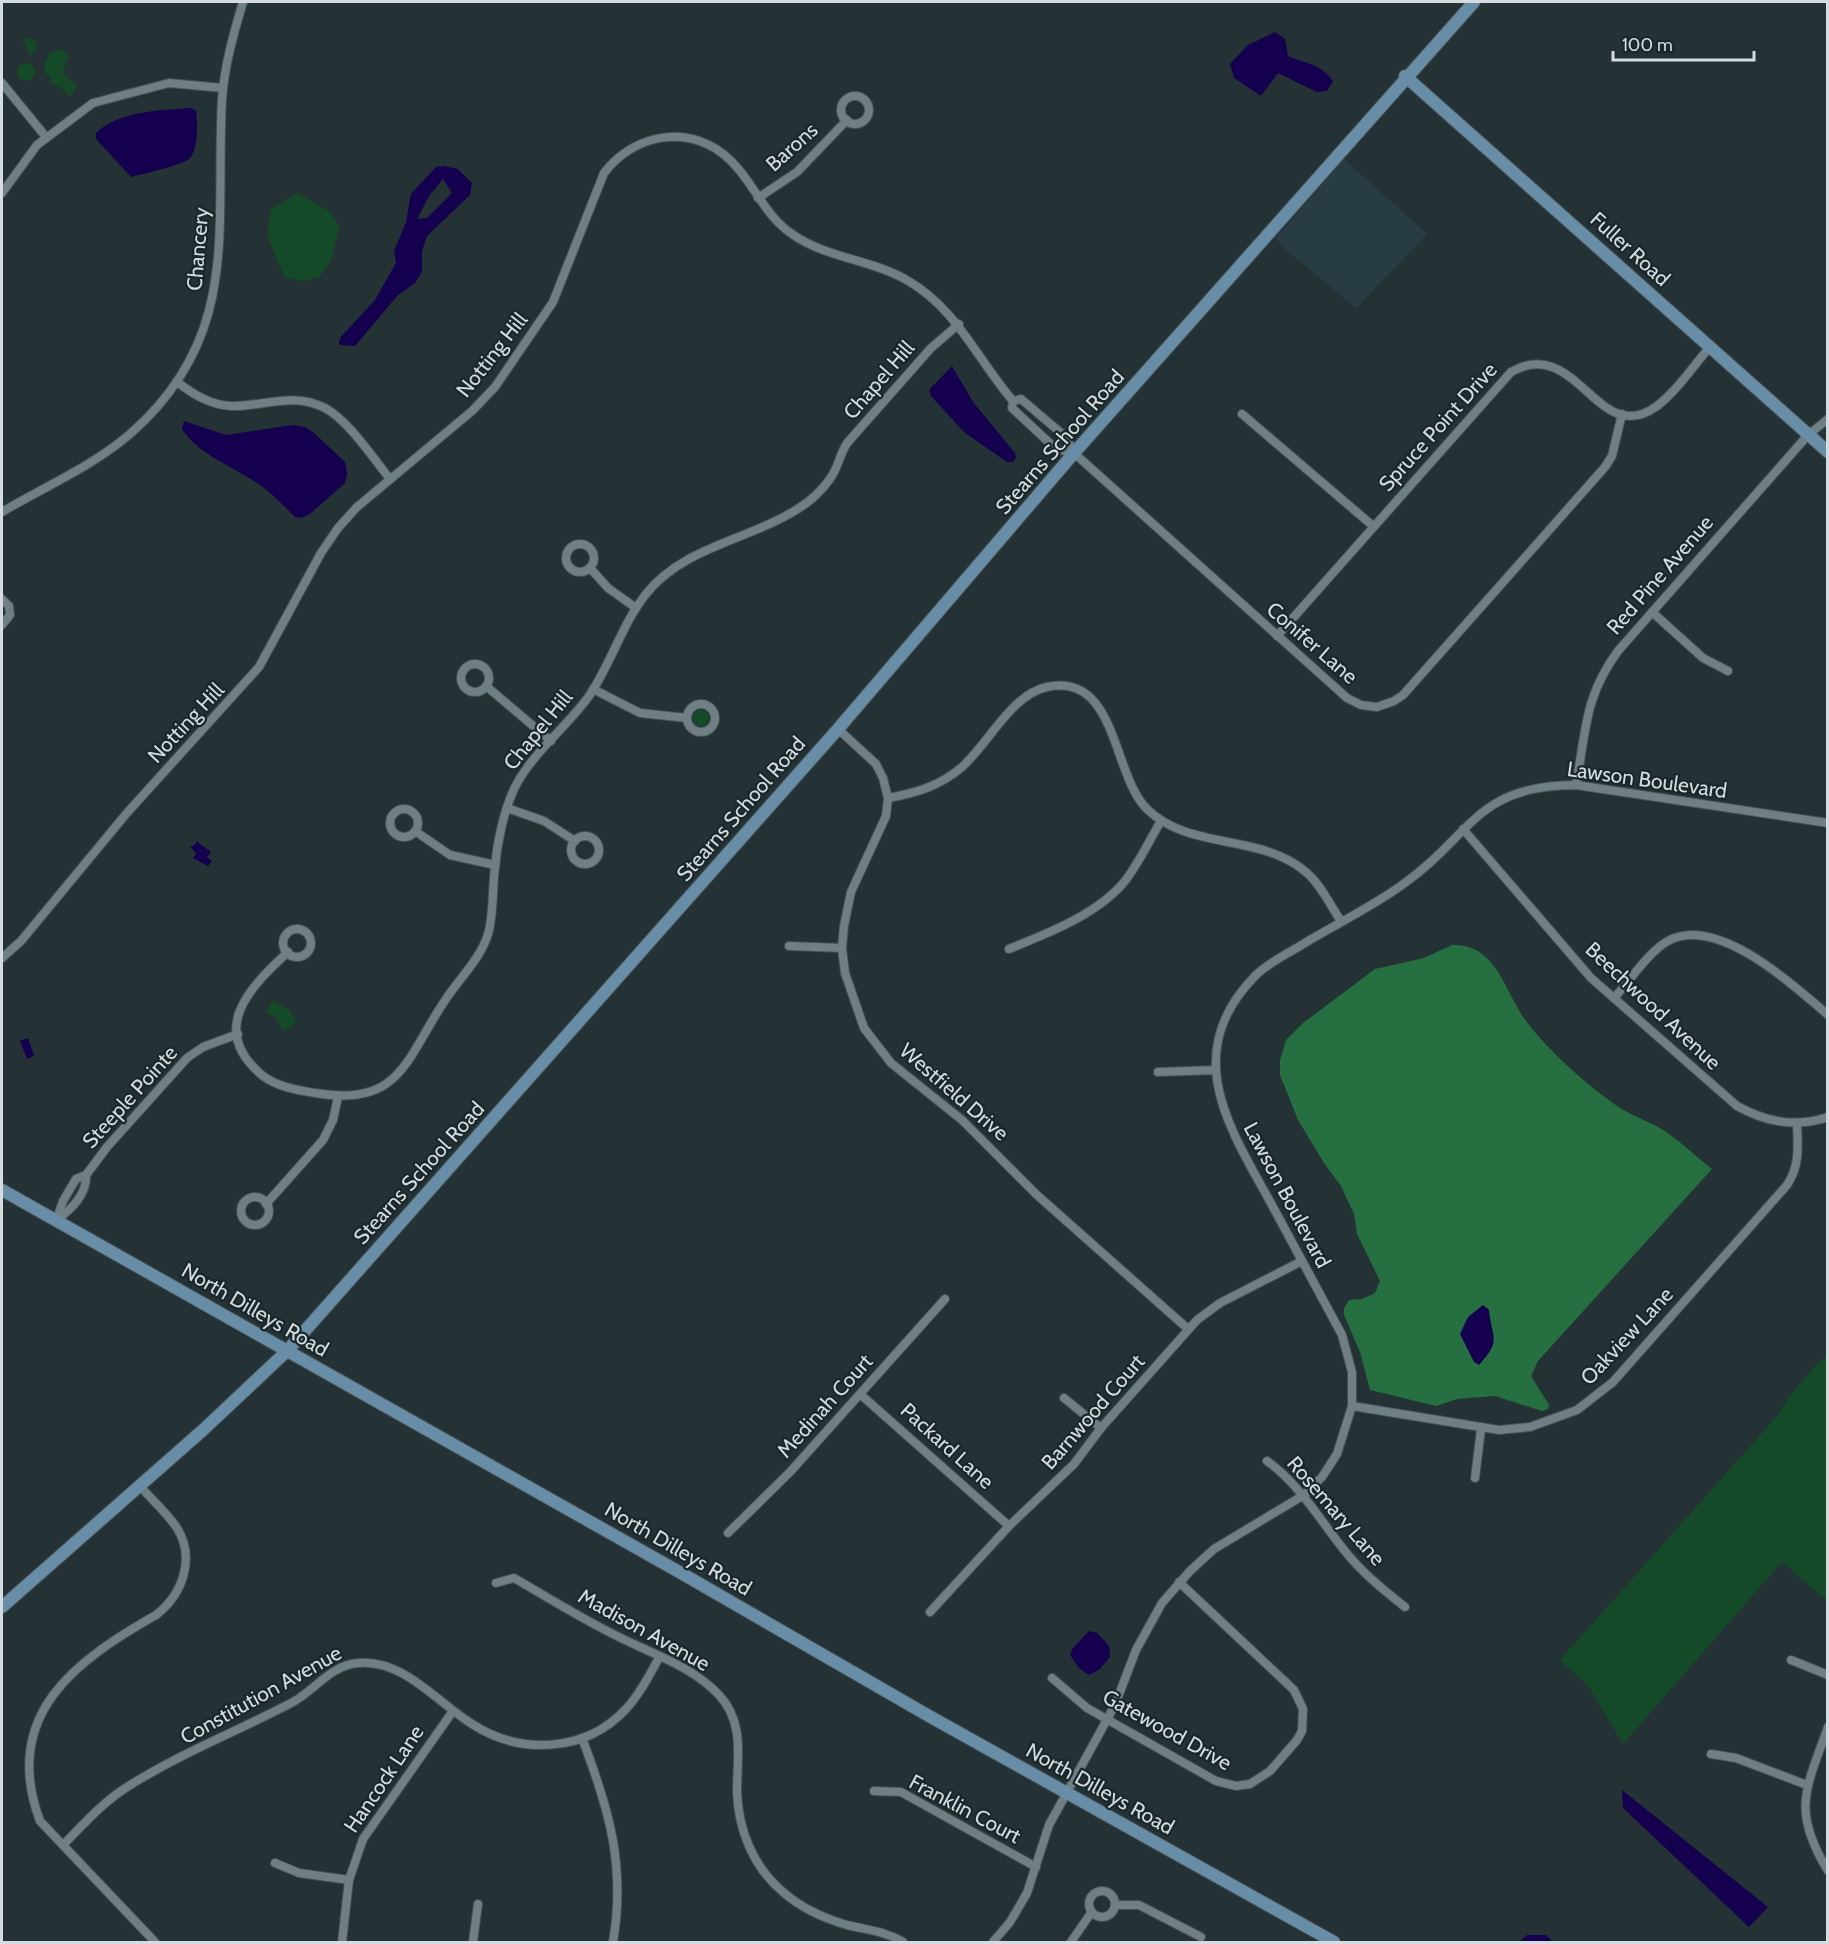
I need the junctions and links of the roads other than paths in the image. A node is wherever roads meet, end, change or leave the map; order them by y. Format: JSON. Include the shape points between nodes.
{"nodes":[{"id":1,"x":243,"y":2,"type":"edge"},
{"id":2,"x":1474,"y":2,"type":"edge"},
{"id":3,"x":1405,"y":76,"type":"junction"},
{"id":4,"x":2,"y":83,"type":"edge"},
{"id":5,"x":223,"y":88,"type":"junction"},
{"id":6,"x":846,"y":120,"type":"dead end"},
{"id":7,"x":46,"y":137,"type":"junction"},
{"id":8,"x":2,"y":193,"type":"edge"},
{"id":9,"x":758,"y":198,"type":"junction"},
{"id":10,"x":959,"y":324,"type":"junction"},
{"id":11,"x":1710,"y":347,"type":"junction"},
{"id":12,"x":177,"y":382,"type":"junction"},
{"id":13,"x":1013,"y":401,"type":"junction"},
{"id":14,"x":1242,"y":414,"type":"dead end"},
{"id":15,"x":1622,"y":414,"type":"junction"},
{"id":16,"x":1827,"y":418,"type":"edge"},
{"id":17,"x":1808,"y":435,"type":"junction"},
{"id":18,"x":1827,"y":452,"type":"edge"},
{"id":19,"x":1074,"y":453,"type":"junction"},
{"id":20,"x":390,"y":479,"type":"junction"},
{"id":21,"x":2,"y":512,"type":"edge"},
{"id":22,"x":1373,"y":526,"type":"junction"},
{"id":23,"x":590,"y":568,"type":"dead end"},
{"id":24,"x":2,"y":599,"type":"edge"},
{"id":25,"x":636,"y":608,"type":"junction"},
{"id":26,"x":1652,"y":612,"type":"junction"},
{"id":27,"x":2,"y":625,"type":"edge"},
{"id":28,"x":1276,"y":636,"type":"junction"},
{"id":29,"x":1728,"y":671,"type":"dead end"},
{"id":30,"x":486,"y":686,"type":"dead end"},
{"id":31,"x":593,"y":689,"type":"junction"},
{"id":32,"x":687,"y":718,"type":"dead end"},
{"id":33,"x":838,"y":729,"type":"junction"},
{"id":34,"x":551,"y":741,"type":"junction"},
{"id":35,"x":1576,"y":785,"type":"junction"},
{"id":36,"x":888,"y":798,"type":"junction"},
{"id":37,"x":507,"y":808,"type":"junction"},
{"id":38,"x":1161,"y":821,"type":"junction"},
{"id":39,"x":1827,"y":823,"type":"edge"},
{"id":40,"x":1463,"y":829,"type":"junction"},
{"id":41,"x":415,"y":831,"type":"dead end"},
{"id":42,"x":575,"y":841,"type":"dead end"},
{"id":43,"x":495,"y":865,"type":"junction"},
{"id":44,"x":1341,"y":921,"type":"junction"},
{"id":45,"x":789,"y":946,"type":"dead end"},
{"id":46,"x":842,"y":948,"type":"junction"},
{"id":47,"x":1009,"y":949,"type":"dead end"},
{"id":48,"x":288,"y":952,"type":"dead end"},
{"id":49,"x":2,"y":958,"type":"edge"},
{"id":50,"x":1614,"y":998,"type":"junction"},
{"id":51,"x":1827,"y":1015,"type":"edge"},
{"id":52,"x":237,"y":1034,"type":"junction"},
{"id":53,"x":1216,"y":1070,"type":"junction"},
{"id":54,"x":1158,"y":1072,"type":"dead end"},
{"id":55,"x":339,"y":1097,"type":"junction"},
{"id":56,"x":1827,"y":1117,"type":"edge"},
{"id":57,"x":1797,"y":1124,"type":"junction"},
{"id":58,"x":86,"y":1176,"type":"junction"},
{"id":59,"x":2,"y":1190,"type":"edge"},
{"id":60,"x":266,"y":1204,"type":"dead end"},
{"id":61,"x":56,"y":1221,"type":"junction"},
{"id":62,"x":1302,"y":1261,"type":"junction"},
{"id":63,"x":945,"y":1299,"type":"dead end"},
{"id":64,"x":1188,"y":1329,"type":"junction"},
{"id":65,"x":287,"y":1351,"type":"junction"},
{"id":66,"x":860,"y":1394,"type":"junction"},
{"id":67,"x":1064,"y":1398,"type":"dead end"},
{"id":68,"x":1352,"y":1406,"type":"junction"},
{"id":69,"x":1101,"y":1428,"type":"junction"},
{"id":70,"x":1481,"y":1429,"type":"junction"},
{"id":71,"x":1268,"y":1461,"type":"dead end"},
{"id":72,"x":1475,"y":1478,"type":"dead end"},
{"id":73,"x":140,"y":1486,"type":"junction"},
{"id":74,"x":1304,"y":1495,"type":"junction"},
{"id":75,"x":1009,"y":1526,"type":"junction"},
{"id":76,"x":728,"y":1533,"type":"dead end"},
{"id":77,"x":1179,"y":1582,"type":"junction"},
{"id":78,"x":496,"y":1583,"type":"dead end"},
{"id":79,"x":2,"y":1607,"type":"edge"},
{"id":80,"x":1405,"y":1607,"type":"dead end"},
{"id":81,"x":930,"y":1612,"type":"dead end"},
{"id":82,"x":660,"y":1656,"type":"junction"},
{"id":83,"x":1791,"y":1660,"type":"dead end"},
{"id":84,"x":1827,"y":1675,"type":"edge"},
{"id":85,"x":1052,"y":1678,"type":"dead end"},
{"id":86,"x":41,"y":1694,"type":"dead end"},
{"id":87,"x":453,"y":1711,"type":"junction"},
{"id":88,"x":1107,"y":1720,"type":"junction"},
{"id":89,"x":1827,"y":1727,"type":"edge"},
{"id":90,"x":582,"y":1738,"type":"junction"},
{"id":91,"x":1711,"y":1754,"type":"dead end"},
{"id":92,"x":21,"y":1785,"type":"dead end"},
{"id":93,"x":1808,"y":1785,"type":"junction"},
{"id":94,"x":874,"y":1791,"type":"dead end"},
{"id":95,"x":1065,"y":1792,"type":"junction"},
{"id":96,"x":63,"y":1845,"type":"junction"},
{"id":97,"x":1823,"y":1855,"type":"edge"},
{"id":98,"x":275,"y":1863,"type":"dead end"},
{"id":99,"x":1036,"y":1867,"type":"junction"},
{"id":100,"x":1827,"y":1871,"type":"edge"},
{"id":101,"x":349,"y":1880,"type":"junction"},
{"id":102,"x":478,"y":1904,"type":"dead end"},
{"id":103,"x":1116,"y":1905,"type":"junction"},
{"id":104,"x":1091,"y":1913,"type":"junction"},
{"id":105,"x":1201,"y":1936,"type":"dead end"},
{"id":106,"x":154,"y":1942,"type":"edge"},
{"id":107,"x":342,"y":1942,"type":"edge"},
{"id":108,"x":473,"y":1942,"type":"edge"},
{"id":109,"x":614,"y":1942,"type":"edge"},
{"id":110,"x":903,"y":1942,"type":"edge"},
{"id":111,"x":993,"y":1942,"type":"edge"},
{"id":112,"x":1071,"y":1942,"type":"edge"},
{"id":113,"x":1334,"y":1942,"type":"edge"}],
"edges":[{"from":1,"to":5,"type":"street","name":"Chancery"},
{"from":2,"to":3,"type":"main road","name":"Stearns School Road"},
{"from":3,"to":11,"type":"main road","name":"Fuller Road"},
{"from":3,"to":19,"type":"main road","name":"Stearns School Road"},
{"from":4,"to":7,"type":"street"},
{"from":5,"to":7,"type":"street","via":[[169,83],[104,99],[81,109]]},
{"from":5,"to":12,"type":"street","name":"Chancery","via":[[221,242],[216,288],[204,327]]},
{"from":6,"to":9,"type":"street","name":"Barons","via":[[797,172]]},
{"from":7,"to":8,"type":"street"},
{"from":9,"to":10,"type":"street","name":"Notting Hill","via":[[777,222],[798,239],[903,278],[932,297]]},
{"from":9,"to":20,"type":"street","name":"Notting Hill","via":[[733,162],[716,148],[694,139],[662,136],[619,155],[599,182],[553,302],[495,387],[473,411]]},
{"from":10,"to":13,"type":"street","name":"Notting Hill"},
{"from":10,"to":25,"type":"street","name":"Chapel Hill","via":[[931,348],[848,442],[834,473],[812,499],[778,520],[673,569]]},
{"from":11,"to":15,"type":"street","via":[[1658,405],[1646,412]]},
{"from":11,"to":17,"type":"main road","name":"Fuller Road"},
{"from":12,"to":20,"type":"street","via":[[218,404],[231,406],[290,398],[318,405],[342,421]]},
{"from":12,"to":21,"type":"street","name":"Chancery","via":[[118,444]]},
{"from":13,"to":19,"type":"street","name":"Notting Hill","via":[[1021,399],[1067,438]]},
{"from":13,"to":19,"type":"street","name":"Notting Hill","via":[[1012,408],[1056,449]]},
{"from":14,"to":22,"type":"street"},
{"from":15,"to":22,"type":"street","name":"Spruce Point Drive","via":[[1601,405],[1557,368],[1538,362],[1521,366],[1511,372]]},
{"from":15,"to":28,"type":"street","name":"Conifer Lane","via":[[1612,456],[1605,467],[1394,701],[1377,707],[1353,702]]},
{"from":16,"to":17,"type":"street","name":"Red Pine Avenue"},
{"from":17,"to":18,"type":"main road","name":"Fuller Road"},
{"from":17,"to":26,"type":"street","name":"Red Pine Avenue"},
{"from":19,"to":28,"type":"street","name":"Conifer Lane"},
{"from":19,"to":33,"type":"main road","name":"Stearns School Road"},
{"from":20,"to":49,"type":"street","name":"Notting Hill","via":[[357,507],[329,540],[271,650],[249,681],[126,814],[21,941]]},
{"from":22,"to":28,"type":"street","name":"Spruce Point Drive"},
{"from":23,"to":25,"type":"street","via":[[608,588]]},
{"from":24,"to":27,"type":"street","via":[[9,606],[10,615]]},
{"from":25,"to":31,"type":"street","name":"Chapel Hill"},
{"from":26,"to":29,"type":"street","via":[[1703,658]]},
{"from":26,"to":35,"type":"street","name":"Red Pine Avenue","via":[[1601,674],[1590,701]]},
{"from":30,"to":34,"type":"street"},
{"from":31,"to":32,"type":"street","via":[[640,713]]},
{"from":31,"to":34,"type":"street","name":"Chapel Hill"},
{"from":33,"to":36,"type":"street","via":[[876,764]]},
{"from":33,"to":65,"type":"main road","name":"Stearns School Road"},
{"from":34,"to":37,"type":"street","name":"Chapel Hill","via":[[521,777]]},
{"from":35,"to":39,"type":"street","name":"Lawson Boulevard"},
{"from":35,"to":40,"type":"street","name":"Lawson Boulevard","via":[[1517,792],[1493,804]]},
{"from":36,"to":38,"type":"street","via":[[918,792],[946,780],[964,766],[1028,694],[1047,686],[1060,686],[1081,692],[1096,703],[1136,795]]},
{"from":36,"to":46,"type":"street","name":"Westfield Drive","via":[[886,816],[851,892]]},
{"from":37,"to":42,"type":"street","via":[[544,821]]},
{"from":37,"to":43,"type":"street","name":"Chapel Hill"},
{"from":38,"to":44,"type":"street","via":[[1285,857],[1309,874]]},
{"from":38,"to":47,"type":"street","via":[[1125,881],[1107,899]]},
{"from":40,"to":44,"type":"street","name":"Lawson Boulevard","via":[[1418,873]]},
{"from":40,"to":50,"type":"street","name":"Beechwood Avenue","via":[[1580,967]]},
{"from":41,"to":43,"type":"street","via":[[450,855]]},
{"from":43,"to":55,"type":"street","name":"Chapel Hill","via":[[486,940],[407,1064],[379,1089]]},
{"from":44,"to":53,"type":"street","name":"Lawson Boulevard","via":[[1271,963],[1240,993],[1224,1026]]},
{"from":45,"to":46,"type":"street"},
{"from":46,"to":64,"type":"street","name":"Westfield Drive","via":[[857,1012],[864,1028],[891,1063],[962,1120],[1037,1194]]},
{"from":48,"to":52,"type":"street","via":[[247,993],[238,1013]]},
{"from":50,"to":51,"type":"street","via":[[1661,945],[1676,937],[1696,936],[1750,954],[1782,975]]},
{"from":50,"to":57,"type":"street","name":"Beechwood Avenue","via":[[1737,1106],[1761,1117]]},
{"from":52,"to":55,"type":"street","name":"Chapel Hill","via":[[250,1061],[267,1079]]},
{"from":52,"to":58,"type":"street","name":"Steeple Pointe","via":[[201,1048],[178,1066]]},
{"from":53,"to":54,"type":"street"},
{"from":53,"to":62,"type":"street","name":"Lawson Boulevard","via":[[1230,1128]]},
{"from":55,"to":60,"type":"street","via":[[323,1140]]},
{"from":56,"to":57,"type":"street","name":"Beechwood Avenue"},
{"from":57,"to":70,"type":"street","name":"Oakview Lane","via":[[1798,1157],[1787,1185],[1613,1382],[1577,1410],[1549,1422]]},
{"from":58,"to":61,"type":"street","name":"Steeple Pointe","via":[[76,1179],[71,1186]]},
{"from":58,"to":61,"type":"street","name":"Steeple Pointe","via":[[87,1184],[74,1207]]},
{"from":59,"to":61,"type":"main road","name":"North Dilleys Road"},
{"from":61,"to":65,"type":"main road","name":"North Dilleys Road"},
{"from":62,"to":64,"type":"street","name":"Barnwood Court","via":[[1220,1303]]},
{"from":62,"to":68,"type":"street","name":"Lawson Boulevard","via":[[1342,1335],[1352,1372]]},
{"from":63,"to":66,"type":"street","name":"Medinah Court"},
{"from":64,"to":69,"type":"street","name":"Barnwood Court"},
{"from":65,"to":73,"type":"main road","name":"Stearns School Road"},
{"from":65,"to":95,"type":"main road","name":"North Dilleys Road"},
{"from":66,"to":75,"type":"street","name":"Packard Lane"},
{"from":66,"to":76,"type":"street","name":"Medinah Court"},
{"from":67,"to":69,"type":"street"},
{"from":68,"to":70,"type":"street","name":"Oakview Lane"},
{"from":68,"to":74,"type":"street","name":"Lawson Boulevard","via":[[1337,1454]]},
{"from":69,"to":75,"type":"street","name":"Barnwood Court","via":[[1074,1464]]},
{"from":70,"to":72,"type":"street"},
{"from":71,"to":74,"type":"street","name":"Rosemary Lane"},
{"from":73,"to":79,"type":"main road","name":"Stearns School Road"},
{"from":73,"to":86,"type":"street","via":[[183,1542],[184,1573],[179,1590],[156,1615],[82,1659]]},
{"from":74,"to":77,"type":"street","name":"Lawson Boulevard","via":[[1214,1549]]},
{"from":74,"to":80,"type":"street","name":"Rosemary Lane","via":[[1350,1557]]},
{"from":75,"to":81,"type":"street","name":"Barnwood Court"},
{"from":77,"to":88,"type":"street","name":"Lawson Boulevard","via":[[1144,1634]]},
{"from":77,"to":88,"type":"street","name":"Gatewood Drive","via":[[1294,1690],[1304,1719],[1297,1740],[1259,1780],[1236,1786],[1216,1781]]},
{"from":78,"to":82,"type":"street","name":"Madison Avenue","via":[[513,1578]]},
{"from":82,"to":90,"type":"street","name":"Constitution Avenue","via":[[625,1710]]},
{"from":82,"to":110,"type":"street","name":"Madison Avenue","via":[[702,1680],[727,1706],[740,1748],[737,1789],[741,1820],[760,1867],[775,1885],[804,1908],[825,1918],[884,1933]]},
{"from":83,"to":84,"type":"street"},
{"from":85,"to":88,"type":"street","name":"Gatewood Drive"},
{"from":87,"to":90,"type":"street","name":"Constitution Avenue","via":[[494,1737],[520,1744],[550,1746]]},
{"from":87,"to":96,"type":"street","name":"Constitution Avenue","via":[[395,1670],[377,1663],[347,1665],[296,1700],[128,1786]]},
{"from":87,"to":101,"type":"street","name":"Hancock Lane","via":[[374,1820],[358,1850]]},
{"from":88,"to":95,"type":"street","name":"Lawson Boulevard"},
{"from":89,"to":93,"type":"street"},
{"from":90,"to":109,"type":"street","via":[[609,1812],[615,1842],[619,1888]]},
{"from":91,"to":93,"type":"street","via":[[1736,1758]]},
{"from":92,"to":96,"type":"street","via":[[30,1807]]},
{"from":93,"to":97,"type":"street","via":[[1804,1816]]},
{"from":94,"to":99,"type":"street","name":"Franklin Court","via":[[901,1792]]},
{"from":95,"to":99,"type":"street","name":"Lawson Boulevard","via":[[1049,1825]]},
{"from":95,"to":113,"type":"main road","name":"North Dilleys Road"},
{"from":96,"to":106,"type":"street"},
{"from":97,"to":100,"type":"street"},
{"from":98,"to":101,"type":"street","via":[[299,1873]]},
{"from":99,"to":111,"type":"street","name":"Lawson Boulevard","via":[[1020,1906]]},
{"from":101,"to":107,"type":"street","name":"Hancock Lane"},
{"from":102,"to":108,"type":"street"},
{"from":103,"to":104,"type":"street","via":[[1104,1917]]},
{"from":103,"to":104,"type":"street","via":[[1113,1895],[1097,1892],[1089,1899]]},
{"from":103,"to":105,"type":"street","via":[[1139,1905]]},
{"from":104,"to":112,"type":"street"}]}
